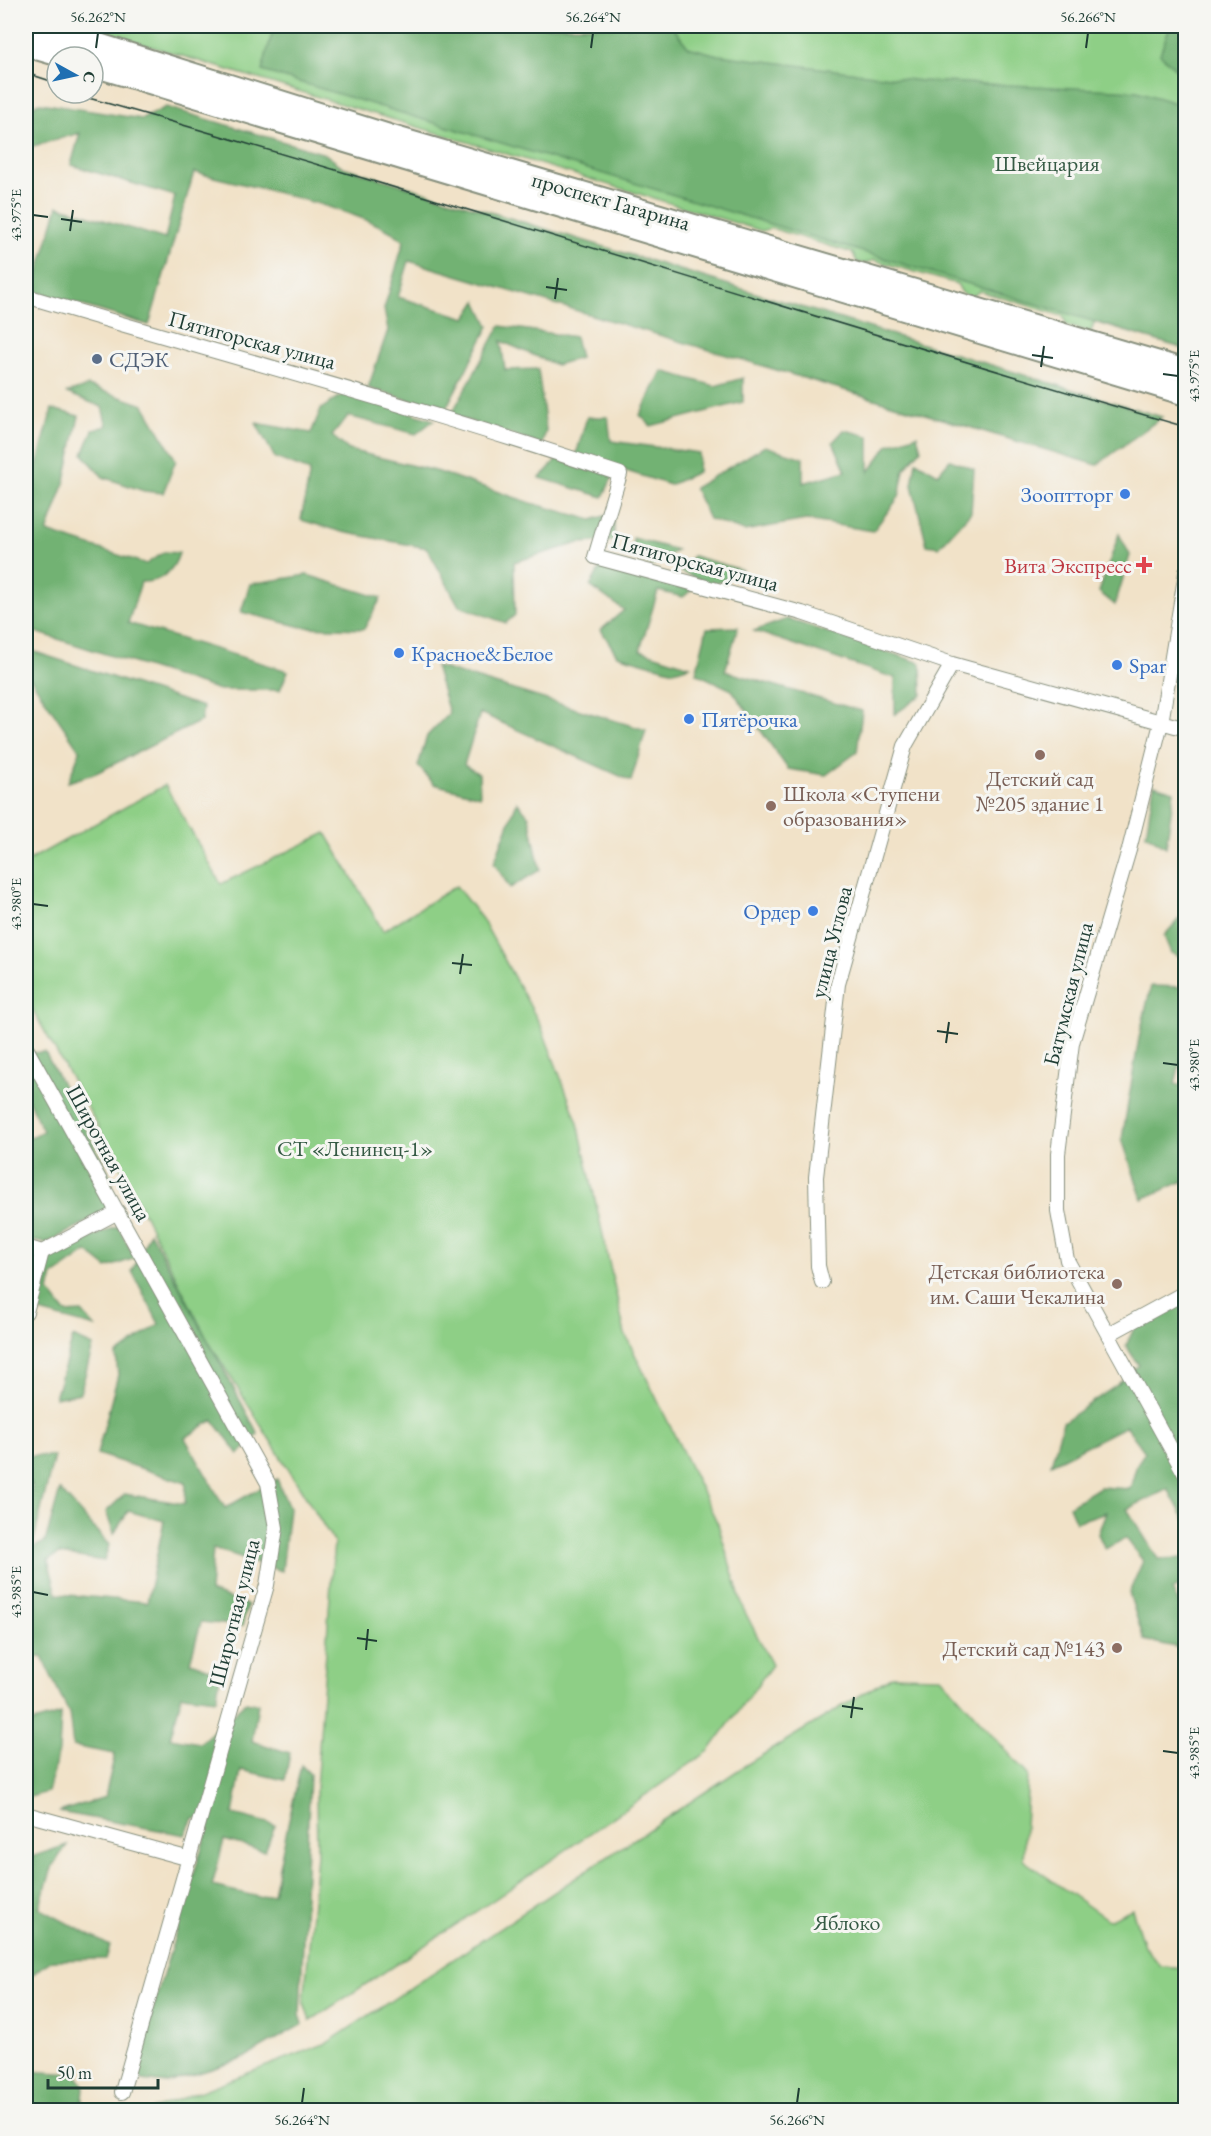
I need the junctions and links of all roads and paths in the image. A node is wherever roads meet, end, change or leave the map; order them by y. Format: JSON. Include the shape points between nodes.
{"nodes":[{"id":1,"x":38,"y":26,"type":"edge"},
{"id":2,"x":26,"y":45,"type":"edge"},
{"id":3,"x":45,"y":50,"type":"edge"},
{"id":4,"x":105,"y":69,"type":"edge"},
{"id":5,"x":26,"y":296,"type":"edge"},
{"id":6,"x":1185,"y":371,"type":"edge"},
{"id":7,"x":1185,"y":394,"type":"edge"},
{"id":8,"x":1185,"y":572,"type":"edge"},
{"id":9,"x":952,"y":664,"type":"junction"},
{"id":10,"x":1161,"y":723,"type":"junction"},
{"id":11,"x":1185,"y":729,"type":"edge"},
{"id":12,"x":26,"y":1048,"type":"edge"},
{"id":13,"x":118,"y":1212,"type":"junction"},
{"id":14,"x":26,"y":1247,"type":"edge"},
{"id":15,"x":42,"y":1252,"type":"junction"},
{"id":16,"x":822,"y":1282,"type":"dead end"},
{"id":17,"x":1185,"y":1292,"type":"edge"},
{"id":18,"x":26,"y":1312,"type":"edge"},
{"id":19,"x":1109,"y":1334,"type":"junction"},
{"id":20,"x":1185,"y":1476,"type":"edge"},
{"id":21,"x":26,"y":1814,"type":"edge"},
{"id":22,"x":190,"y":1859,"type":"junction"},
{"id":23,"x":122,"y":2092,"type":"dead end"}],
"edges":[{"from":1,"to":6,"type":"main road","name":"проспект Гагарина","via":[[392,137]]},
{"from":2,"to":3,"type":"main road"},
{"from":4,"to":7,"type":"main road","name":"проспект Гагарина"},
{"from":5,"to":9,"type":"street","name":"Пятигорская улица","via":[[360,391],[620,474],[595,557],[802,613]]},
{"from":8,"to":10,"type":"street","name":"Батумская улица"},
{"from":9,"to":10,"type":"street","name":"Пятигорская улица"},
{"from":9,"to":16,"type":"street","name":"улица Углова","via":[[905,746],[838,984],[816,1177],[818,1266]]},
{"from":10,"to":11,"type":"street","name":"Пятигорская улица"},
{"from":10,"to":19,"type":"street","name":"Батумская улица","via":[[1129,850],[1072,1043],[1058,1154],[1058,1211],[1067,1260]]},
{"from":12,"to":13,"type":"street","name":"Широтная улица"},
{"from":13,"to":15,"type":"street"},
{"from":13,"to":22,"type":"street","name":"Широтная улица","via":[[268,1483],[276,1528],[267,1585]]},
{"from":14,"to":15,"type":"street"},
{"from":15,"to":18,"type":"street"},
{"from":17,"to":19,"type":"street"},
{"from":19,"to":20,"type":"street","name":"Батумская улица"},
{"from":21,"to":22,"type":"street"},
{"from":22,"to":23,"type":"street","name":"Широтная улица"}]}
